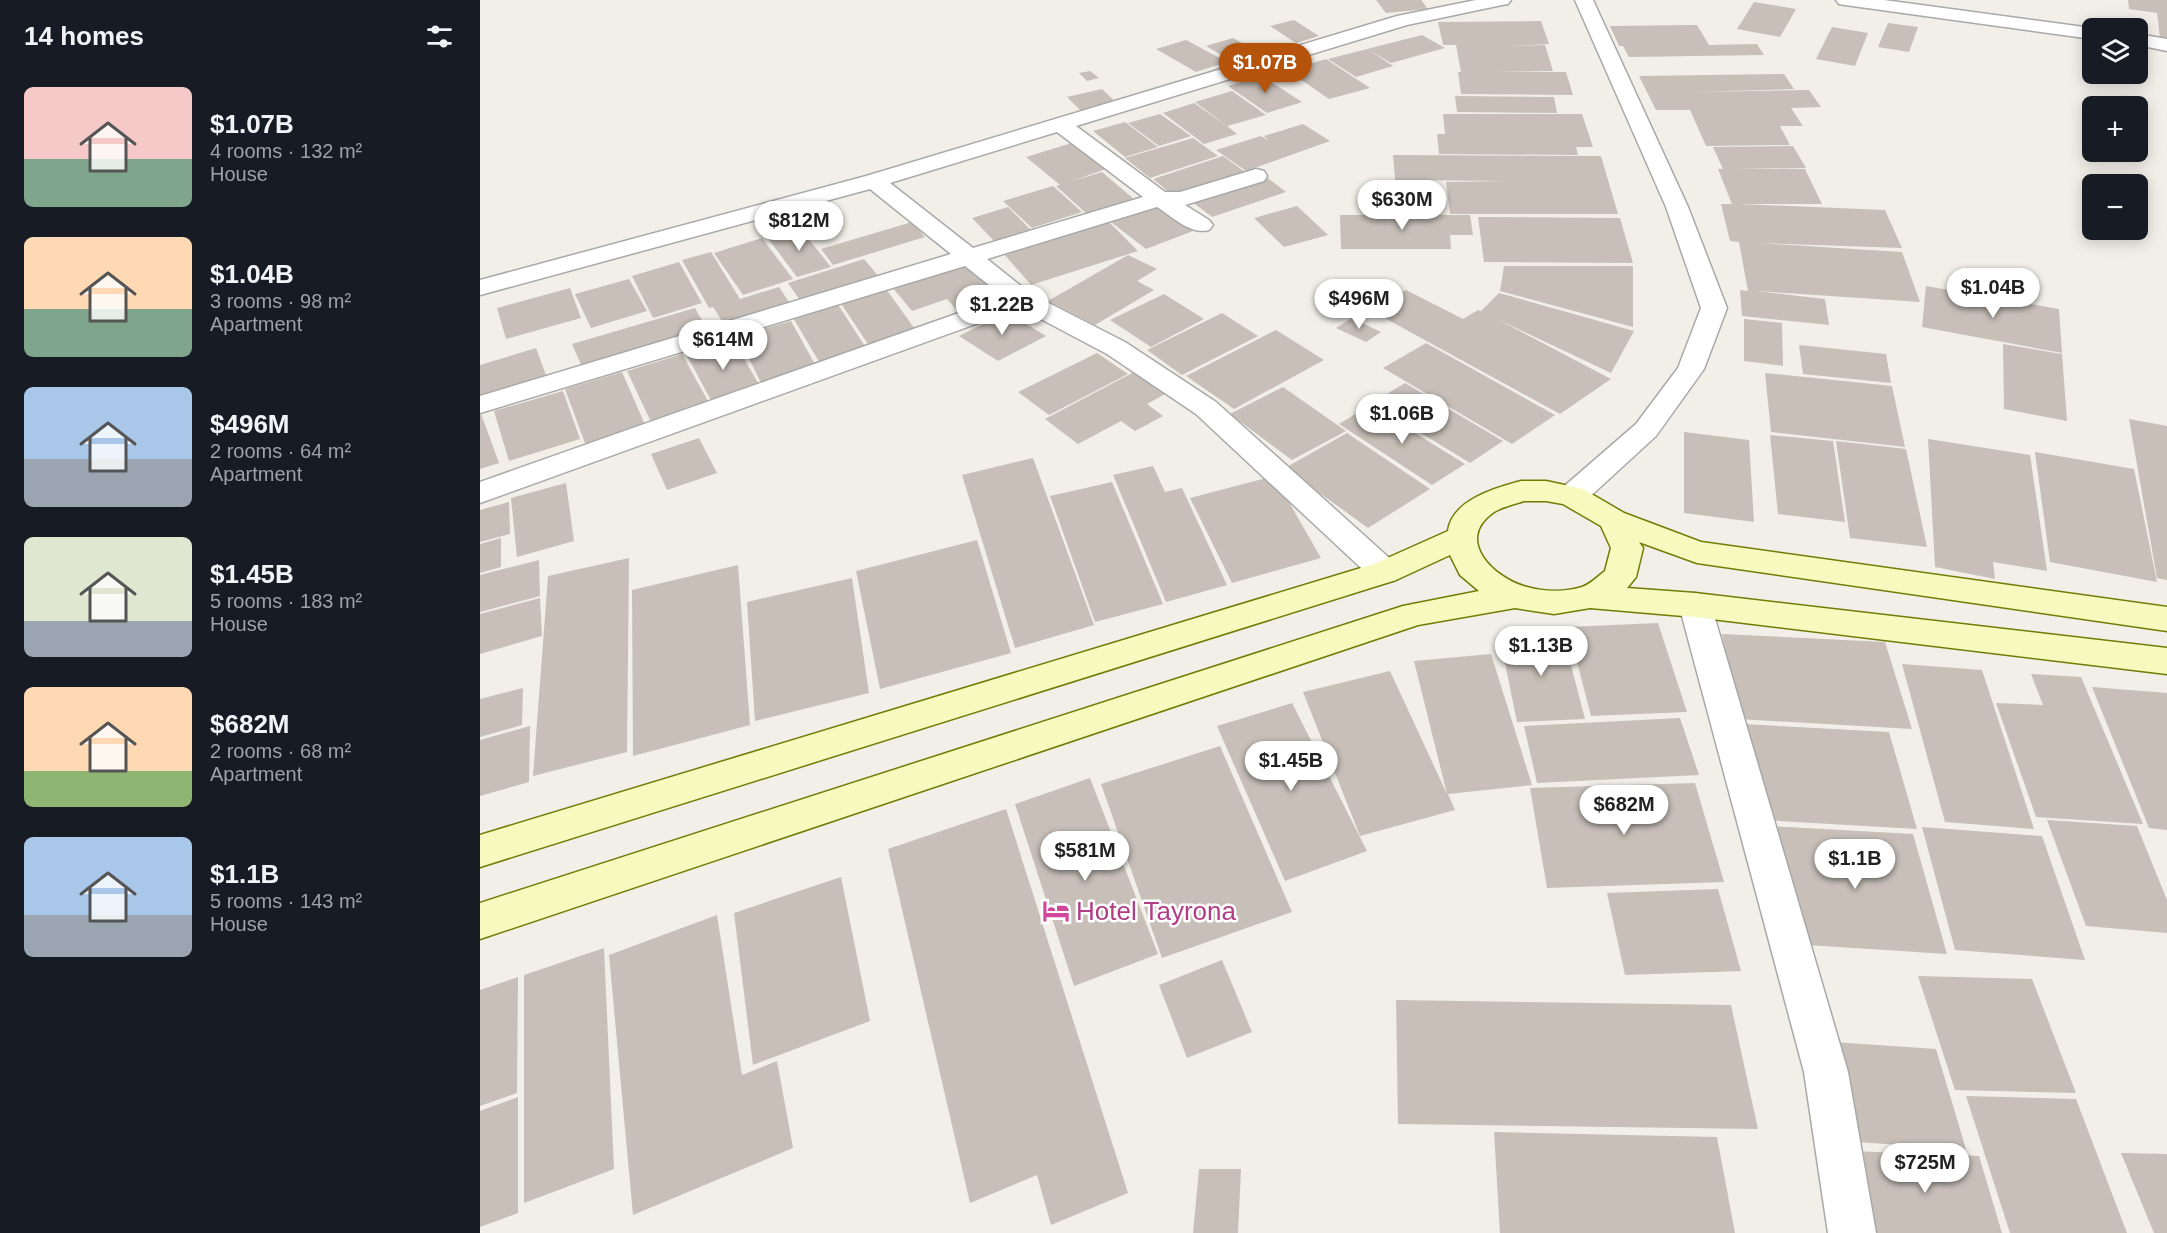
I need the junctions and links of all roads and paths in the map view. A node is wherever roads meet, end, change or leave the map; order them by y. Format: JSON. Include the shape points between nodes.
{"nodes":[{"id":1,"x":1502,"y":0,"type":"edge"},
{"id":2,"x":1584,"y":0,"type":"edge"},
{"id":3,"x":1845,"y":0,"type":"edge"},
{"id":4,"x":2061,"y":9,"type":"dead end"},
{"id":5,"x":2057,"y":28,"type":"junction"},
{"id":6,"x":2082,"y":32,"type":"edge"},
{"id":7,"x":2148,"y":42,"type":"edge"},
{"id":8,"x":2167,"y":45,"type":"edge"},
{"id":9,"x":1061,"y":125,"type":"junction"},
{"id":10,"x":1256,"y":176,"type":"dead end"},
{"id":11,"x":874,"y":181,"type":"junction"},
{"id":12,"x":1160,"y":199,"type":"junction"},
{"id":13,"x":1202,"y":225,"type":"dead end"},
{"id":14,"x":969,"y":256,"type":"junction"},
{"id":15,"x":480,"y":288,"type":"edge"},
{"id":16,"x":1022,"y":299,"type":"junction"},
{"id":17,"x":480,"y":405,"type":"edge"},
{"id":18,"x":480,"y":493,"type":"edge"},
{"id":19,"x":1572,"y":496,"type":"junction"},
{"id":20,"x":1613,"y":520,"type":"junction"},
{"id":21,"x":1460,"y":538,"type":"junction"},
{"id":22,"x":1385,"y":572,"type":"junction"},
{"id":23,"x":1514,"y":597,"type":"junction"},
{"id":24,"x":1591,"y":597,"type":"junction"},
{"id":25,"x":1695,"y":605,"type":"junction"},
{"id":26,"x":2074,"y":606,"type":"junction"},
{"id":27,"x":2167,"y":619,"type":"edge"},
{"id":28,"x":2088,"y":650,"type":"junction"},
{"id":29,"x":2167,"y":661,"type":"edge"},
{"id":30,"x":480,"y":851,"type":"edge"},
{"id":31,"x":480,"y":921,"type":"edge"},
{"id":32,"x":1852,"y":1233,"type":"edge"}],
"edges":[{"from":1,"to":9,"type":"street","via":[[1403,20]]},
{"from":2,"to":19,"type":"street","via":[[1677,207],[1714,308],[1691,369],[1646,430]]},
{"from":3,"to":5,"type":"street"},
{"from":4,"to":5,"type":"street"},
{"from":5,"to":6,"type":"street"},
{"from":7,"to":8,"type":"street"},
{"from":9,"to":11,"type":"street"},
{"from":9,"to":12,"type":"street"},
{"from":10,"to":12,"type":"street","via":[[1182,199]]},
{"from":11,"to":14,"type":"street"},
{"from":11,"to":15,"type":"street"},
{"from":12,"to":13,"type":"street"},
{"from":12,"to":14,"type":"street"},
{"from":14,"to":16,"type":"street"},
{"from":14,"to":17,"type":"street"},
{"from":16,"to":18,"type":"street"},
{"from":16,"to":22,"type":"street","via":[[1116,348],[1206,408]]},
{"from":19,"to":20,"type":"main road"},
{"from":19,"to":21,"type":"main road","via":[[1546,491],[1497,496],[1472,514]]},
{"from":20,"to":24,"type":"main road","via":[[1627,548],[1620,577]]},
{"from":20,"to":26,"type":"main road","via":[[1697,552]]},
{"from":21,"to":22,"type":"main road"},
{"from":21,"to":23,"type":"main road","via":[[1466,561],[1478,575]]},
{"from":22,"to":30,"type":"main road"},
{"from":23,"to":24,"type":"main road","via":[[1553,604]]},
{"from":23,"to":31,"type":"main road","via":[[1415,614]]},
{"from":24,"to":25,"type":"main road"},
{"from":25,"to":28,"type":"main road"},
{"from":25,"to":32,"type":"street","via":[[1826,1072]]},
{"from":26,"to":27,"type":"main road"},
{"from":26,"to":28,"type":"main road"},
{"from":28,"to":29,"type":"main road"}]}
